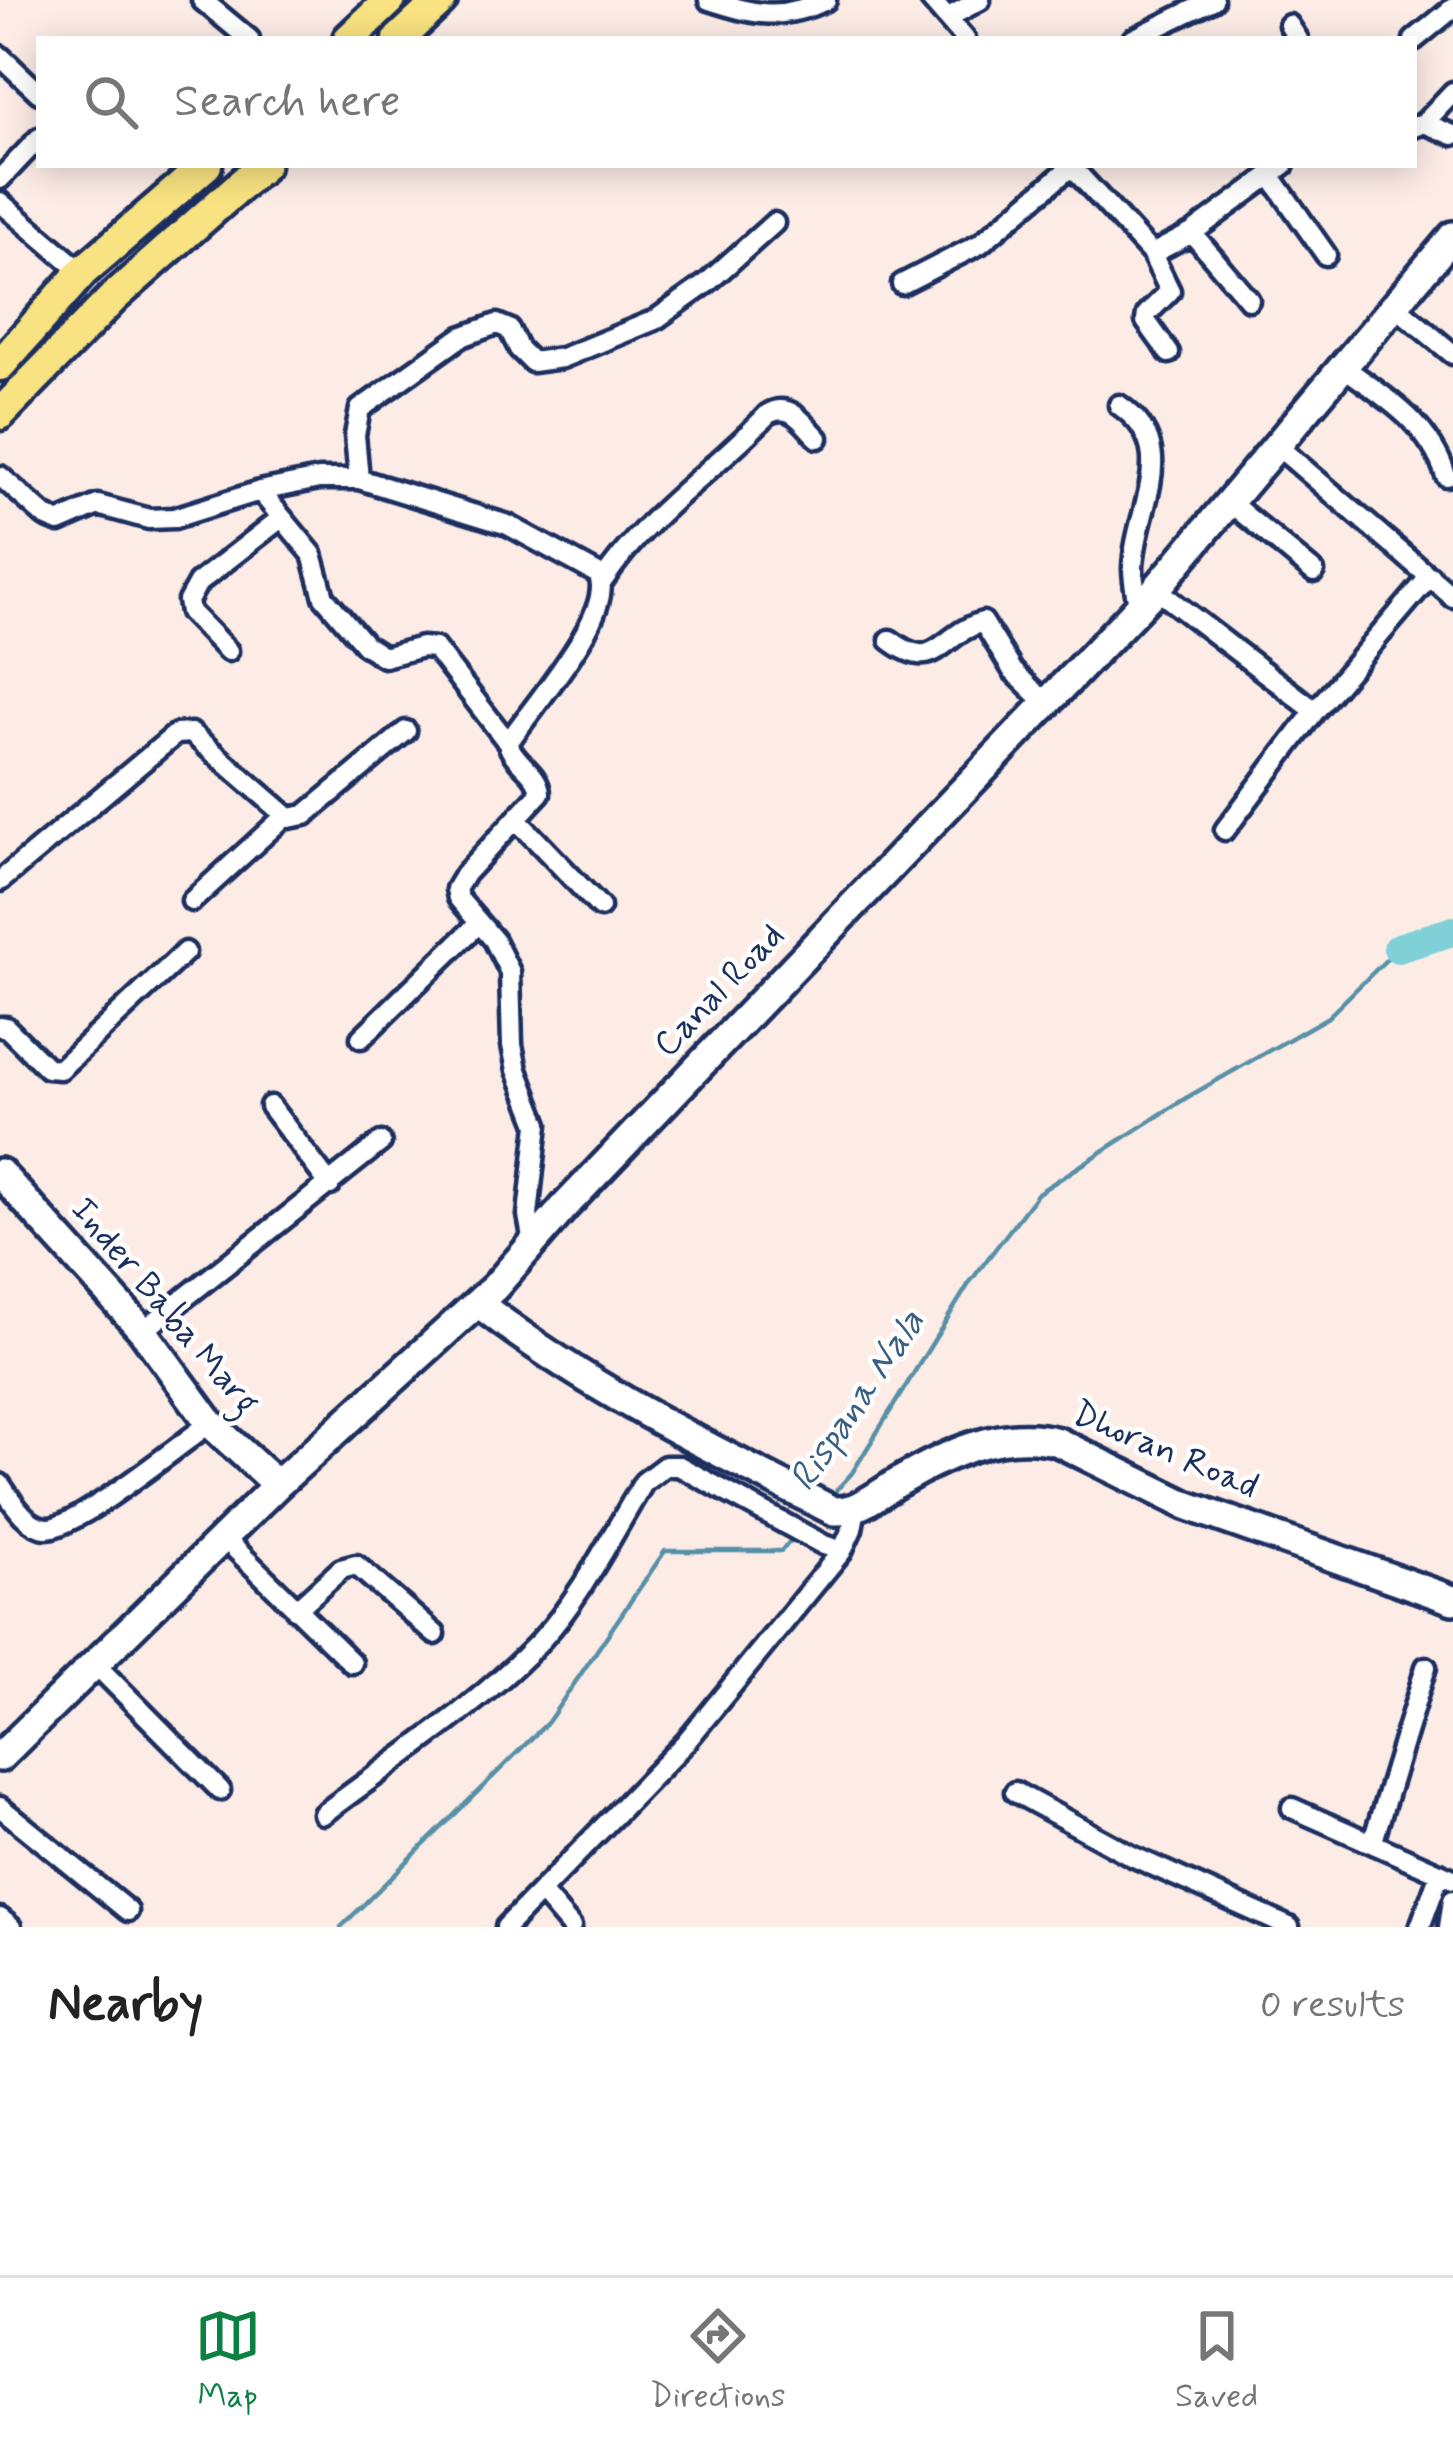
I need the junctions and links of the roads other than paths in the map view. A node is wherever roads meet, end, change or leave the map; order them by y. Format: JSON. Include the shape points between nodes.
{"nodes":[{"id":1,"x":202,"y":0,"type":"edge"},
{"id":2,"x":390,"y":0,"type":"edge"},
{"id":3,"x":441,"y":0,"type":"edge"},
{"id":4,"x":709,"y":0,"type":"edge"},
{"id":5,"x":826,"y":0,"type":"edge"},
{"id":6,"x":931,"y":0,"type":"edge"},
{"id":7,"x":980,"y":0,"type":"edge"},
{"id":8,"x":1214,"y":0,"type":"edge"},
{"id":9,"x":1453,"y":8,"type":"edge"},
{"id":10,"x":947,"y":18,"type":"junction"},
{"id":11,"x":245,"y":36,"type":"edge"},
{"id":12,"x":352,"y":36,"type":"edge"},
{"id":13,"x":402,"y":36,"type":"edge"},
{"id":14,"x":962,"y":36,"type":"edge"},
{"id":15,"x":1139,"y":36,"type":"edge"},
{"id":16,"x":1417,"y":38,"type":"edge"},
{"id":17,"x":0,"y":56,"type":"edge"},
{"id":18,"x":36,"y":90,"type":"edge"},
{"id":19,"x":1453,"y":92,"type":"edge"},
{"id":20,"x":1419,"y":125,"type":"edge"},
{"id":21,"x":1453,"y":135,"type":"edge"},
{"id":22,"x":36,"y":140,"type":"edge"},
{"id":23,"x":203,"y":168,"type":"edge"},
{"id":24,"x":259,"y":168,"type":"edge"},
{"id":25,"x":1069,"y":168,"type":"edge"},
{"id":26,"x":1073,"y":168,"type":"edge"},
{"id":27,"x":1277,"y":170,"type":"edge"},
{"id":28,"x":0,"y":179,"type":"edge"},
{"id":29,"x":0,"y":202,"type":"edge"},
{"id":30,"x":774,"y":223,"type":"dead end"},
{"id":31,"x":1192,"y":233,"type":"junction"},
{"id":32,"x":1453,"y":236,"type":"edge"},
{"id":33,"x":1152,"y":254,"type":"junction"},
{"id":34,"x":1326,"y":255,"type":"dead end"},
{"id":35,"x":82,"y":272,"type":"junction"},
{"id":36,"x":902,"y":284,"type":"dead end"},
{"id":37,"x":1250,"y":300,"type":"dead end"},
{"id":38,"x":1394,"y":305,"type":"junction"},
{"id":39,"x":1169,"y":353,"type":"dead end"},
{"id":40,"x":1453,"y":354,"type":"edge"},
{"id":41,"x":0,"y":365,"type":"edge"},
{"id":42,"x":1342,"y":366,"type":"junction"},
{"id":43,"x":1120,"y":405,"type":"dead end"},
{"id":44,"x":0,"y":414,"type":"edge"},
{"id":45,"x":818,"y":438,"type":"dead end"},
{"id":46,"x":1275,"y":445,"type":"junction"},
{"id":47,"x":0,"y":476,"type":"edge"},
{"id":48,"x":1446,"y":476,"type":"dead end"},
{"id":49,"x":359,"y":478,"type":"junction"},
{"id":50,"x":260,"y":490,"type":"junction"},
{"id":51,"x":1228,"y":501,"type":"junction"},
{"id":52,"x":280,"y":519,"type":"junction"},
{"id":53,"x":1314,"y":572,"type":"dead end"},
{"id":54,"x":1430,"y":576,"type":"junction"},
{"id":55,"x":602,"y":582,"type":"junction"},
{"id":56,"x":1147,"y":597,"type":"junction"},
{"id":57,"x":1453,"y":597,"type":"edge"},
{"id":58,"x":890,"y":640,"type":"dead end"},
{"id":59,"x":228,"y":652,"type":"dead end"},
{"id":60,"x":1045,"y":701,"type":"junction"},
{"id":61,"x":1315,"y":711,"type":"junction"},
{"id":62,"x":406,"y":731,"type":"dead end"},
{"id":63,"x":508,"y":743,"type":"junction"},
{"id":64,"x":284,"y":817,"type":"junction"},
{"id":65,"x":517,"y":820,"type":"junction"},
{"id":66,"x":1225,"y":830,"type":"dead end"},
{"id":67,"x":0,"y":881,"type":"edge"},
{"id":68,"x":192,"y":901,"type":"dead end"},
{"id":69,"x":600,"y":908,"type":"dead end"},
{"id":70,"x":479,"y":922,"type":"junction"},
{"id":71,"x":184,"y":952,"type":"dead end"},
{"id":72,"x":0,"y":1027,"type":"edge"},
{"id":73,"x":361,"y":1038,"type":"dead end"},
{"id":74,"x":270,"y":1106,"type":"dead end"},
{"id":75,"x":381,"y":1142,"type":"dead end"},
{"id":76,"x":0,"y":1173,"type":"edge"},
{"id":77,"x":330,"y":1185,"type":"junction"},
{"id":78,"x":533,"y":1243,"type":"junction"},
{"id":79,"x":478,"y":1303,"type":"junction"},
{"id":80,"x":142,"y":1331,"type":"junction"},
{"id":81,"x":210,"y":1423,"type":"junction"},
{"id":82,"x":0,"y":1484,"type":"edge"},
{"id":83,"x":277,"y":1485,"type":"junction"},
{"id":84,"x":845,"y":1509,"type":"junction"},
{"id":85,"x":224,"y":1538,"type":"junction"},
{"id":86,"x":833,"y":1548,"type":"junction"},
{"id":87,"x":1453,"y":1600,"type":"edge"},
{"id":88,"x":296,"y":1610,"type":"junction"},
{"id":89,"x":435,"y":1634,"type":"dead end"},
{"id":90,"x":352,"y":1663,"type":"dead end"},
{"id":91,"x":94,"y":1664,"type":"junction"},
{"id":92,"x":1426,"y":1667,"type":"dead end"},
{"id":93,"x":6,"y":1741,"type":"edge"},
{"id":94,"x":220,"y":1790,"type":"dead end"},
{"id":95,"x":1015,"y":1792,"type":"dead end"},
{"id":96,"x":0,"y":1807,"type":"edge"},
{"id":97,"x":1292,"y":1808,"type":"dead end"},
{"id":98,"x":323,"y":1814,"type":"dead end"},
{"id":99,"x":1373,"y":1841,"type":"junction"},
{"id":100,"x":1447,"y":1876,"type":"edge"},
{"id":101,"x":542,"y":1892,"type":"junction"},
{"id":102,"x":1453,"y":1900,"type":"edge"},
{"id":103,"x":128,"y":1910,"type":"dead end"},
{"id":104,"x":0,"y":1918,"type":"edge"},
{"id":105,"x":11,"y":1927,"type":"edge"},
{"id":106,"x":506,"y":1927,"type":"edge"},
{"id":107,"x":571,"y":1927,"type":"edge"},
{"id":108,"x":1289,"y":1927,"type":"edge"},
{"id":109,"x":1420,"y":1927,"type":"edge"},
{"id":110,"x":1449,"y":1927,"type":"edge"}],
"edges":[{"from":1,"to":11,"type":"street"},
{"from":2,"to":12,"type":"main road"},
{"from":3,"to":13,"type":"main road"},
{"from":4,"to":5,"type":"street","via":[[771,16]]},
{"from":6,"to":10,"type":"street"},
{"from":7,"to":10,"type":"street"},
{"from":8,"to":15,"type":"street"},
{"from":9,"to":16,"type":"street"},
{"from":10,"to":14,"type":"street"},
{"from":17,"to":18,"type":"street"},
{"from":19,"to":20,"type":"street"},
{"from":20,"to":21,"type":"street"},
{"from":22,"to":28,"type":"street"},
{"from":23,"to":35,"type":"main road"},
{"from":24,"to":44,"type":"main road","via":[[114,297]]},
{"from":25,"to":36,"type":"street","via":[[980,244]]},
{"from":26,"to":33,"type":"street"},
{"from":27,"to":31,"type":"street"},
{"from":27,"to":34,"type":"street"},
{"from":29,"to":35,"type":"street"},
{"from":30,"to":49,"type":"street","via":[[670,310],[562,358],[532,362],[497,324],[460,337],[360,409]]},
{"from":31,"to":33,"type":"street"},
{"from":31,"to":37,"type":"street"},
{"from":32,"to":38,"type":"street","name":"Canal Road"},
{"from":33,"to":39,"type":"street","via":[[1170,291],[1146,321]]},
{"from":35,"to":41,"type":"main road"},
{"from":38,"to":40,"type":"street"},
{"from":38,"to":42,"type":"street","name":"Canal Road"},
{"from":42,"to":46,"type":"street","name":"Canal Road"},
{"from":42,"to":48,"type":"street","via":[[1416,422]]},
{"from":43,"to":56,"type":"street","via":[[1144,425],[1152,447],[1133,568]]},
{"from":45,"to":55,"type":"street","via":[[793,412],[768,414],[653,517]]},
{"from":46,"to":51,"type":"street","name":"Canal Road"},
{"from":46,"to":54,"type":"street"},
{"from":47,"to":50,"type":"street","via":[[59,521],[98,505],[173,518]]},
{"from":49,"to":50,"type":"street"},
{"from":49,"to":55,"type":"street","via":[[508,526],[592,569]]},
{"from":50,"to":52,"type":"street"},
{"from":51,"to":53,"type":"street"},
{"from":51,"to":56,"type":"street","name":"Canal Road"},
{"from":52,"to":59,"type":"street","via":[[190,596],[195,619]]},
{"from":52,"to":63,"type":"street","via":[[312,554],[324,598],[365,645],[384,657],[435,648]]},
{"from":54,"to":57,"type":"street"},
{"from":54,"to":61,"type":"street"},
{"from":55,"to":63,"type":"street","via":[[598,605],[563,666]]},
{"from":56,"to":60,"type":"street","name":"Canal Road"},
{"from":56,"to":61,"type":"street"},
{"from":58,"to":60,"type":"street","via":[[922,656],[983,622],[1013,670]]},
{"from":60,"to":78,"type":"street","name":"Canal Road"},
{"from":61,"to":66,"type":"street"},
{"from":62,"to":64,"type":"street","via":[[305,815]]},
{"from":63,"to":65,"type":"street","via":[[541,789]]},
{"from":64,"to":67,"type":"street","via":[[182,732]]},
{"from":64,"to":68,"type":"street"},
{"from":65,"to":69,"type":"street"},
{"from":65,"to":70,"type":"street","via":[[456,889]]},
{"from":70,"to":73,"type":"street"},
{"from":70,"to":78,"type":"street","via":[[510,972],[512,1045],[538,1124],[528,1215]]},
{"from":71,"to":72,"type":"street","via":[[60,1069],[47,1068]]},
{"from":74,"to":77,"type":"street"},
{"from":75,"to":77,"type":"street"},
{"from":76,"to":80,"type":"street","name":"Inder Baba Marg"},
{"from":77,"to":80,"type":"street"},
{"from":78,"to":79,"type":"street","name":"Canal Road"},
{"from":79,"to":83,"type":"street","name":"Canal Road"},
{"from":79,"to":84,"type":"street","via":[[688,1437]]},
{"from":80,"to":81,"type":"street","name":"Inder Baba Marg"},
{"from":81,"to":82,"type":"street","via":[[101,1502],[52,1527],[32,1522]]},
{"from":81,"to":83,"type":"street","name":"Inder Baba Marg"},
{"from":83,"to":85,"type":"street","name":"Canal Road"},
{"from":84,"to":86,"type":"street","via":[[853,1529]]},
{"from":84,"to":87,"type":"street","name":"Dhoran Road","via":[[961,1450],[1040,1438],[1186,1505]]},
{"from":85,"to":88,"type":"street"},
{"from":85,"to":91,"type":"street","name":"Canal Road"},
{"from":86,"to":98,"type":"street","via":[[679,1466],[665,1466],[644,1482],[530,1651]]},
{"from":86,"to":101,"type":"street","via":[[686,1744]]},
{"from":88,"to":89,"type":"street","via":[[356,1565]]},
{"from":88,"to":90,"type":"street"},
{"from":91,"to":93,"type":"street","name":"Canal Road"},
{"from":91,"to":94,"type":"street"},
{"from":92,"to":99,"type":"street"},
{"from":95,"to":108,"type":"street"},
{"from":96,"to":103,"type":"street"},
{"from":97,"to":99,"type":"street"},
{"from":99,"to":100,"type":"street"},
{"from":100,"to":109,"type":"street"},
{"from":101,"to":106,"type":"street"},
{"from":101,"to":107,"type":"street"},
{"from":102,"to":110,"type":"street"},
{"from":104,"to":105,"type":"street"}]}
